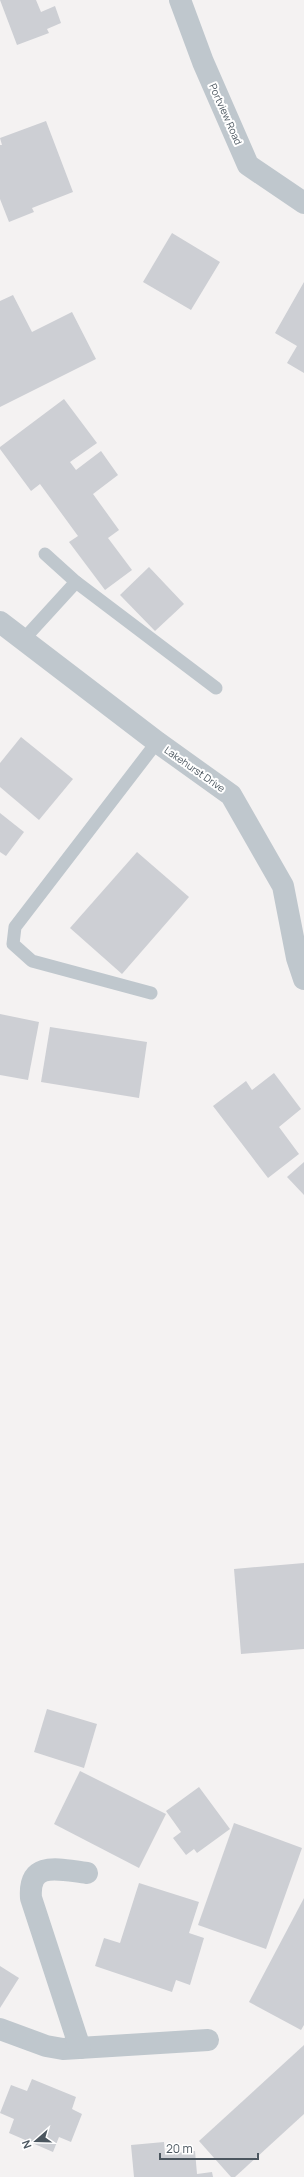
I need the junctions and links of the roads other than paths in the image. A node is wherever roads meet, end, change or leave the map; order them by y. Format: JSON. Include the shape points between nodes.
{"nodes":[{"id":1,"x":180,"y":0,"type":"edge"},
{"id":2,"x":304,"y":203,"type":"edge"},
{"id":3,"x":45,"y":554,"type":"dead end"},
{"id":4,"x":76,"y":582,"type":"junction"},
{"id":5,"x":0,"y":622,"type":"edge"},
{"id":6,"x":24,"y":640,"type":"junction"},
{"id":7,"x":216,"y":688,"type":"dead end"},
{"id":8,"x":157,"y":742,"type":"junction"},
{"id":9,"x":304,"y":978,"type":"edge"},
{"id":10,"x":151,"y":993,"type":"dead end"},
{"id":11,"x":87,"y":1873,"type":"dead end"},
{"id":12,"x":0,"y":2029,"type":"edge"},
{"id":13,"x":208,"y":2040,"type":"dead end"},
{"id":14,"x":80,"y":2048,"type":"junction"}],
"edges":[{"from":1,"to":2,"type":"street","name":"Portview Road","via":[[203,62],[248,165]]},
{"from":3,"to":4,"type":"lane"},
{"from":4,"to":6,"type":"lane"},
{"from":4,"to":7,"type":"lane"},
{"from":5,"to":6,"type":"street","name":"Lakehurst Drive"},
{"from":6,"to":8,"type":"street","name":"Lakehurst Drive"},
{"from":8,"to":9,"type":"street","name":"Lakehurst Drive","via":[[231,795],[283,886],[297,958]]},
{"from":8,"to":10,"type":"lane","via":[[15,927],[13,944],[32,961]]},
{"from":11,"to":14,"type":"street","via":[[54,1869],[42,1871],[34,1877],[30,1886],[31,1898]]},
{"from":12,"to":14,"type":"street","via":[[46,2046]]},
{"from":13,"to":14,"type":"street"}]}
